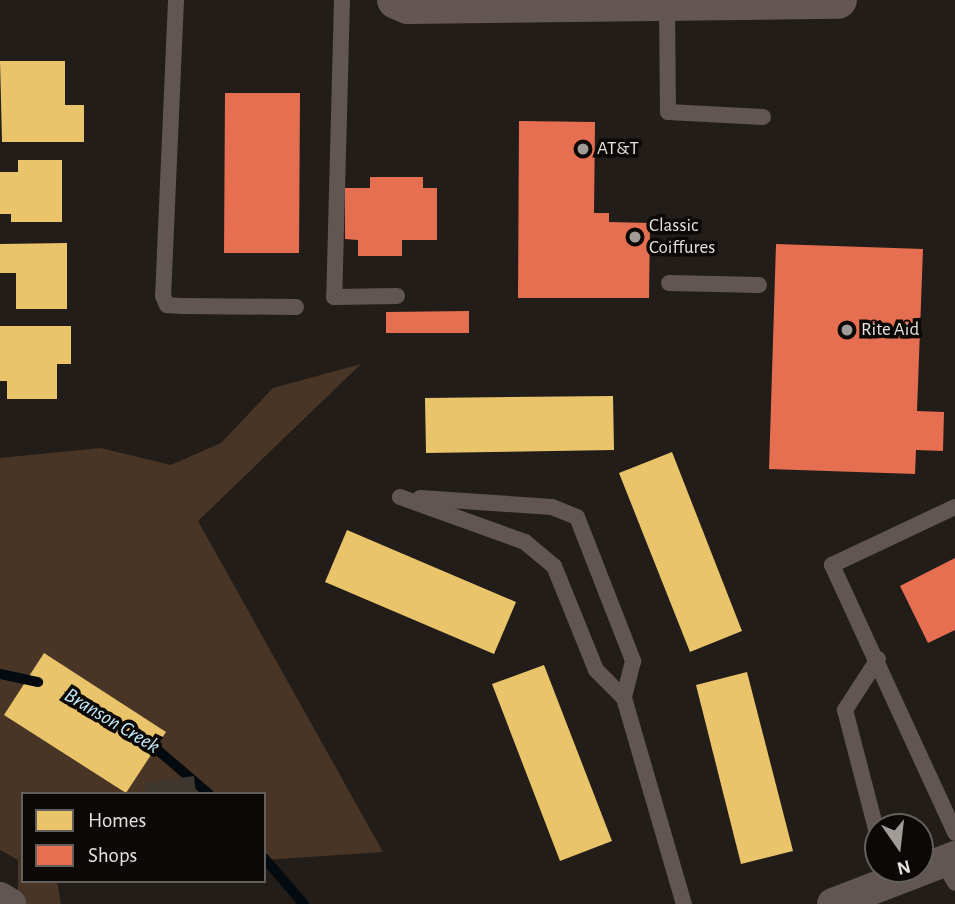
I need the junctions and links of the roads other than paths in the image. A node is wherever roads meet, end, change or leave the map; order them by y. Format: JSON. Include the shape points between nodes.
{"nodes":[{"id":1,"x":176,"y":0,"type":"edge"},
{"id":2,"x":342,"y":0,"type":"edge"},
{"id":3,"x":396,"y":0,"type":"edge"},
{"id":4,"x":838,"y":0,"type":"edge"},
{"id":5,"x":667,"y":4,"type":"junction"},
{"id":6,"x":763,"y":117,"type":"dead end"},
{"id":7,"x":669,"y":283,"type":"dead end"},
{"id":8,"x":759,"y":285,"type":"dead end"},
{"id":9,"x":397,"y":296,"type":"dead end"},
{"id":10,"x":296,"y":307,"type":"dead end"},
{"id":11,"x":955,"y":507,"type":"edge"},
{"id":12,"x":878,"y":659,"type":"junction"},
{"id":13,"x":624,"y":698,"type":"junction"},
{"id":14,"x":872,"y":813,"type":"edge"},
{"id":15,"x":955,"y":833,"type":"edge"},
{"id":16,"x":874,"y":883,"type":"edge"},
{"id":17,"x":0,"y":898,"type":"edge"},
{"id":18,"x":10,"y":904,"type":"edge"},
{"id":19,"x":684,"y":904,"type":"edge"},
{"id":20,"x":833,"y":904,"type":"edge"}],
"edges":[{"from":1,"to":10,"type":"lane","via":[[163,296],[167,305]]},
{"from":2,"to":9,"type":"lane","via":[[334,297]]},
{"from":3,"to":5,"type":"main road","via":[[408,5]]},
{"from":4,"to":5,"type":"main road"},
{"from":5,"to":6,"type":"lane","via":[[668,112]]},
{"from":7,"to":8,"type":"lane"},
{"from":11,"to":12,"type":"lane","via":[[832,565]]},
{"from":12,"to":14,"type":"lane","via":[[845,710]]},
{"from":12,"to":15,"type":"lane"},
{"from":13,"to":13,"type":"lane","via":[[596,670],[554,566],[540,551],[400,497],[552,507],[577,517],[633,661]]},
{"from":13,"to":19,"type":"lane"},
{"from":16,"to":20,"type":"street"},
{"from":17,"to":18,"type":"street"}]}
